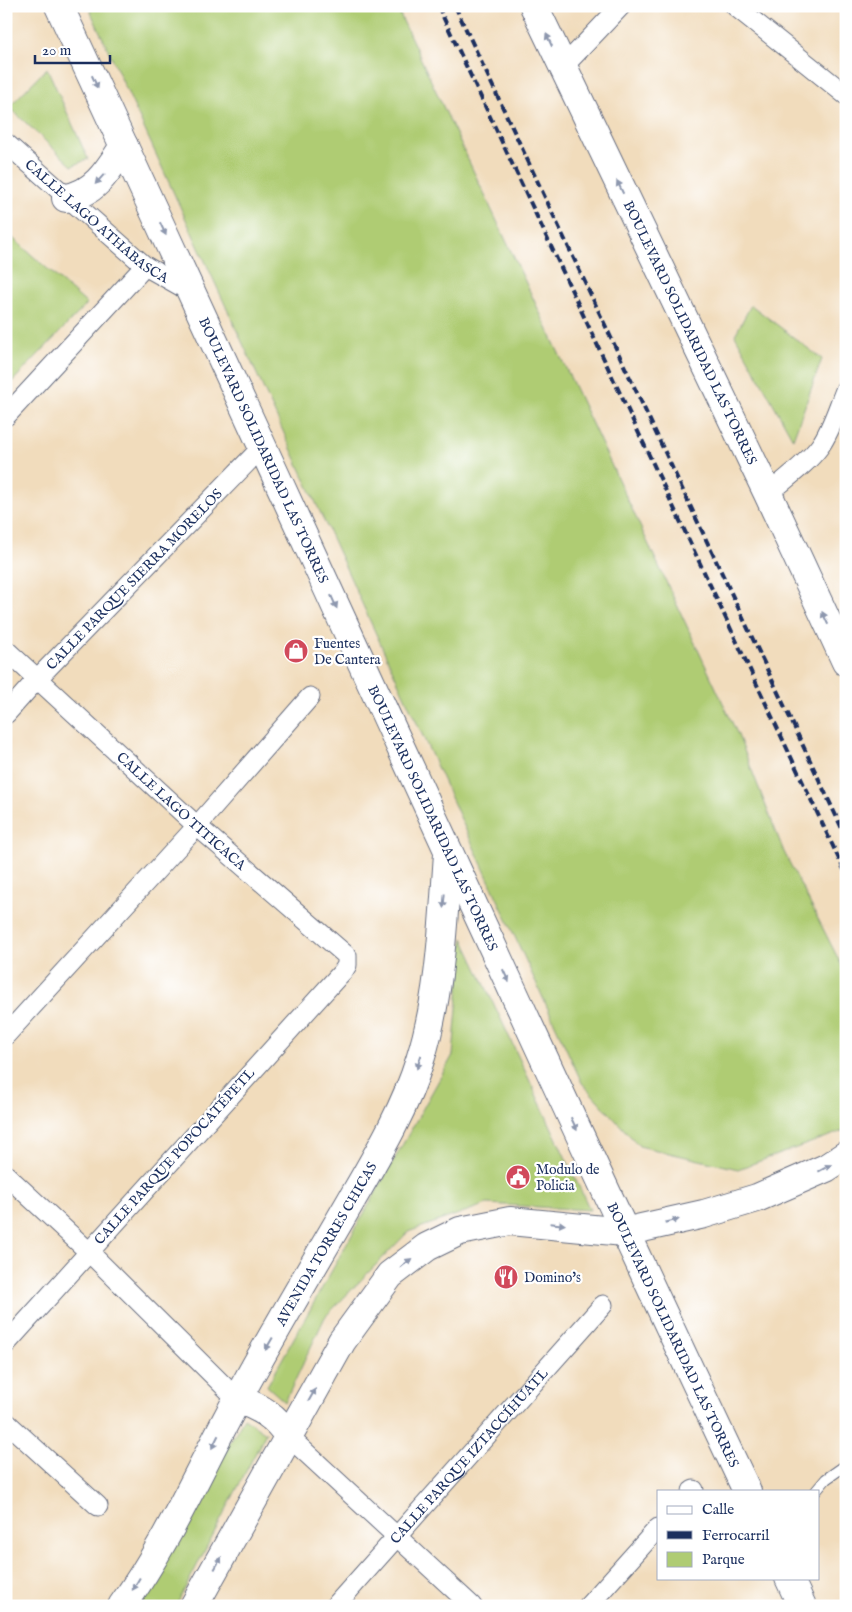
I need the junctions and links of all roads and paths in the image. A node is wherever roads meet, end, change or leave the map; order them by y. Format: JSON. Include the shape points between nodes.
{"nodes":[{"id":1,"x":59,"y":6,"type":"edge"},
{"id":2,"x":534,"y":6,"type":"edge"},
{"id":3,"x":622,"y":6,"type":"edge"},
{"id":4,"x":735,"y":6,"type":"edge"},
{"id":5,"x":562,"y":68,"type":"junction"},
{"id":6,"x":846,"y":95,"type":"edge"},
{"id":7,"x":6,"y":143,"type":"edge"},
{"id":8,"x":124,"y":146,"type":"junction"},
{"id":9,"x":66,"y":198,"type":"junction"},
{"id":10,"x":145,"y":266,"type":"junction"},
{"id":11,"x":193,"y":293,"type":"junction"},
{"id":12,"x":846,"y":389,"type":"edge"},
{"id":13,"x":6,"y":416,"type":"edge"},
{"id":14,"x":263,"y":446,"type":"junction"},
{"id":15,"x":768,"y":494,"type":"junction"},
{"id":16,"x":6,"y":650,"type":"edge"},
{"id":17,"x":846,"y":662,"type":"edge"},
{"id":18,"x":38,"y":678,"type":"junction"},
{"id":19,"x":310,"y":696,"type":"dead end"},
{"id":20,"x":6,"y":714,"type":"edge"},
{"id":21,"x":197,"y":826,"type":"junction"},
{"id":22,"x":448,"y":853,"type":"junction"},
{"id":23,"x":344,"y":970,"type":"joint"},
{"id":24,"x":6,"y":1035,"type":"edge"},
{"id":25,"x":846,"y":1155,"type":"edge"},
{"id":26,"x":6,"y":1175,"type":"edge"},
{"id":27,"x":624,"y":1232,"type":"junction"},
{"id":28,"x":88,"y":1251,"type":"junction"},
{"id":29,"x":603,"y":1305,"type":"dead end"},
{"id":30,"x":6,"y":1344,"type":"edge"},
{"id":31,"x":237,"y":1398,"type":"junction"},
{"id":32,"x":6,"y":1422,"type":"edge"},
{"id":33,"x":289,"y":1438,"type":"junction"},
{"id":34,"x":846,"y":1465,"type":"edge"},
{"id":35,"x":747,"y":1490,"type":"edge"},
{"id":36,"x":817,"y":1490,"type":"edge"},
{"id":37,"x":98,"y":1506,"type":"dead end"},
{"id":38,"x":657,"y":1529,"type":"edge"},
{"id":39,"x":397,"y":1538,"type":"junction"},
{"id":40,"x":799,"y":1590,"type":"edge"},
{"id":41,"x":122,"y":1606,"type":"edge"},
{"id":42,"x":194,"y":1606,"type":"edge"},
{"id":43,"x":335,"y":1606,"type":"edge"},
{"id":44,"x":472,"y":1606,"type":"edge"},
{"id":45,"x":588,"y":1606,"type":"edge"},
{"id":46,"x":807,"y":1606,"type":"edge"}],
"edges":[{"from":1,"to":8,"type":"main road","name":"BOULEVARD SOLIDARIDAD LAS TORRES","one_way":true},
{"from":5,"to":2,"type":"main road","name":"BOULEVARD SOLIDARIDAD LAS TORRES","one_way":true},
{"from":3,"to":5,"type":"street"},
{"from":4,"to":6,"type":"street"},
{"from":15,"to":5,"type":"main road","name":"BOULEVARD SOLIDARIDAD LAS TORRES","one_way":true},
{"from":7,"to":9,"type":"street","name":"CALLE LAGO ATHABASCA"},
{"from":8,"to":9,"type":"main road","one_way":true,"via":[[88,192]]},
{"from":8,"to":11,"type":"main road","name":"BOULEVARD SOLIDARIDAD LAS TORRES","one_way":true},
{"from":9,"to":10,"type":"street","name":"CALLE LAGO ATHABASCA"},
{"from":10,"to":11,"type":"street","name":"CALLE LAGO ATHABASCA"},
{"from":10,"to":13,"type":"street"},
{"from":11,"to":14,"type":"main road","name":"BOULEVARD SOLIDARIDAD LAS TORRES"},
{"from":12,"to":15,"type":"street","via":[[820,445]]},
{"from":14,"to":18,"type":"street","name":"CALLE PARQUE SIERRA MORELOS"},
{"from":14,"to":22,"type":"main road","name":"BOULEVARD SOLIDARIDAD LAS TORRES","one_way":true},
{"from":17,"to":15,"type":"main road","name":"BOULEVARD SOLIDARIDAD LAS TORRES","one_way":true},
{"from":16,"to":18,"type":"street","name":"CALLE LAGO TITICACA"},
{"from":18,"to":20,"type":"street","name":"CALLE PARQUE SIERRA MORELOS"},
{"from":18,"to":21,"type":"street","name":"CALLE LAGO TITICACA"},
{"from":19,"to":21,"type":"street"},
{"from":21,"to":23,"type":"street","name":"CALLE LAGO TITICACA","via":[[347,956]]},
{"from":21,"to":24,"type":"street"},
{"from":22,"to":27,"type":"main road","name":"BOULEVARD SOLIDARIDAD LAS TORRES","one_way":true},
{"from":22,"to":31,"type":"main road","name":"AVENIDA TORRES CHICAS","one_way":true,"via":[[432,1009],[420,1059],[402,1107],[372,1165]]},
{"from":23,"to":28,"type":"street","name":"CALLE PARQUE POPOCATÉPETL"},
{"from":27,"to":25,"type":"main road","one_way":true,"via":[[757,1198],[826,1168]]},
{"from":26,"to":28,"type":"street"},
{"from":33,"to":27,"type":"main road","one_way":true,"via":[[342,1341],[363,1310],[390,1276],[427,1247],[460,1231],[510,1221]]},
{"from":27,"to":35,"type":"main road","name":"BOULEVARD SOLIDARIDAD LAS TORRES"},
{"from":28,"to":30,"type":"street","name":"CALLE PARQUE POPOCATÉPETL"},
{"from":28,"to":31,"type":"street"},
{"from":29,"to":39,"type":"street","name":"CALLE PARQUE IZTACCÍHUATL"},
{"from":31,"to":33,"type":"main road","via":[[266,1411]]},
{"from":31,"to":41,"type":"main road","name":"AVENIDA TORRES CHICAS","one_way":true,"via":[[185,1503]]},
{"from":32,"to":37,"type":"street"},
{"from":33,"to":39,"type":"street"},
{"from":42,"to":33,"type":"main road","one_way":true},
{"from":34,"to":36,"type":"lane"},
{"from":38,"to":45,"type":"street"},
{"from":39,"to":43,"type":"street","name":"CALLE PARQUE IZTACCÍHUATL"},
{"from":39,"to":44,"type":"street"},
{"from":40,"to":46,"type":"lane"}]}
